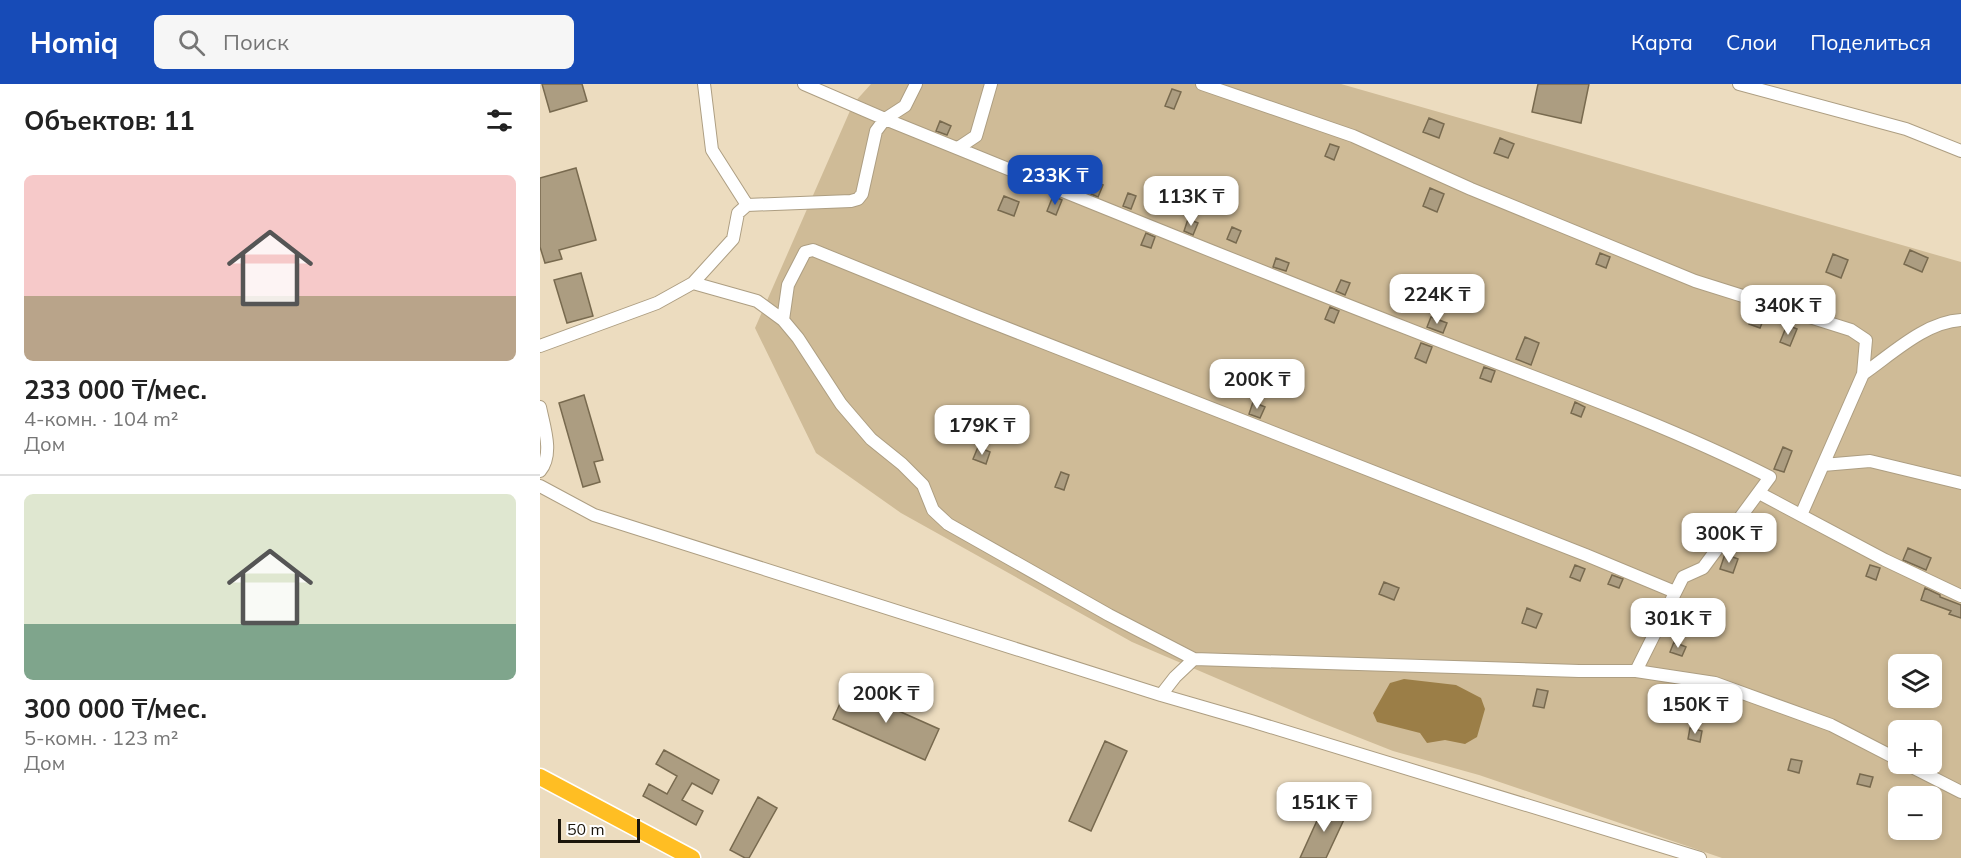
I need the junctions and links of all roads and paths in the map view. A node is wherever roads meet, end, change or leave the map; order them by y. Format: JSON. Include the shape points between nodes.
{"nodes":[{"id":1,"x":704,"y":84,"type":"edge"},
{"id":2,"x":804,"y":84,"type":"edge"},
{"id":3,"x":916,"y":84,"type":"edge"},
{"id":4,"x":991,"y":84,"type":"edge"},
{"id":5,"x":1202,"y":84,"type":"edge"},
{"id":6,"x":1739,"y":84,"type":"edge"},
{"id":7,"x":885,"y":119,"type":"junction"},
{"id":8,"x":958,"y":148,"type":"junction"},
{"id":9,"x":1961,"y":151,"type":"edge"},
{"id":10,"x":747,"y":205,"type":"junction"},
{"id":11,"x":693,"y":283,"type":"junction"},
{"id":12,"x":783,"y":320,"type":"junction"},
{"id":13,"x":1961,"y":320,"type":"edge"},
{"id":14,"x":540,"y":346,"type":"edge"},
{"id":15,"x":1863,"y":374,"type":"junction"},
{"id":16,"x":540,"y":407,"type":"edge"},
{"id":17,"x":1823,"y":465,"type":"junction"},
{"id":18,"x":540,"y":471,"type":"edge"},
{"id":19,"x":1961,"y":483,"type":"edge"},
{"id":20,"x":540,"y":486,"type":"edge"},
{"id":21,"x":1759,"y":493,"type":"junction"},
{"id":22,"x":1801,"y":515,"type":"junction"},
{"id":23,"x":1675,"y":592,"type":"junction"},
{"id":24,"x":1961,"y":596,"type":"edge"},
{"id":25,"x":1194,"y":659,"type":"junction"},
{"id":26,"x":1636,"y":671,"type":"junction"},
{"id":27,"x":1161,"y":695,"type":"junction"},
{"id":28,"x":1888,"y":754,"type":"edge"},
{"id":29,"x":1926,"y":774,"type":"edge"},
{"id":30,"x":540,"y":777,"type":"edge"},
{"id":31,"x":1961,"y":792,"type":"edge"},
{"id":32,"x":692,"y":858,"type":"edge"},
{"id":33,"x":1701,"y":858,"type":"edge"}],
"edges":[{"from":1,"to":10,"type":"lane","via":[[712,150]]},
{"from":2,"to":7,"type":"lane"},
{"from":3,"to":7,"type":"lane","via":[[905,106]]},
{"from":4,"to":8,"type":"lane","via":[[976,136]]},
{"from":5,"to":15,"type":"lane","via":[[1353,136],[1695,281],[1851,330],[1866,340]]},
{"from":6,"to":9,"type":"lane","via":[[1906,129]]},
{"from":7,"to":8,"type":"lane"},
{"from":7,"to":10,"type":"lane","via":[[876,131],[858,199]]},
{"from":8,"to":21,"type":"lane","via":[[1724,454],[1770,477]]},
{"from":10,"to":11,"type":"lane","via":[[738,213],[733,239]]},
{"from":11,"to":12,"type":"lane","via":[[757,300]]},
{"from":11,"to":14,"type":"lane","via":[[657,303]]},
{"from":12,"to":23,"type":"lane","via":[[789,285],[805,252],[813,250]]},
{"from":12,"to":25,"type":"lane","via":[[841,404],[871,439],[923,485],[933,510],[948,524]]},
{"from":13,"to":15,"type":"lane","via":[[1944,321]]},
{"from":15,"to":17,"type":"lane"},
{"from":16,"to":18,"type":"lane","via":[[547,458]]},
{"from":17,"to":19,"type":"lane","via":[[1870,461]]},
{"from":17,"to":22,"type":"lane"},
{"from":20,"to":27,"type":"lane","via":[[594,515]]},
{"from":21,"to":22,"type":"lane"},
{"from":21,"to":23,"type":"lane","via":[[1702,568],[1683,577]]},
{"from":22,"to":24,"type":"lane"},
{"from":23,"to":26,"type":"lane"},
{"from":25,"to":26,"type":"lane"},
{"from":25,"to":27,"type":"lane"},
{"from":26,"to":28,"type":"lane","via":[[1715,683],[1831,725]]},
{"from":27,"to":33,"type":"lane"},
{"from":29,"to":31,"type":"lane"},
{"from":30,"to":32,"type":"highway"}]}
